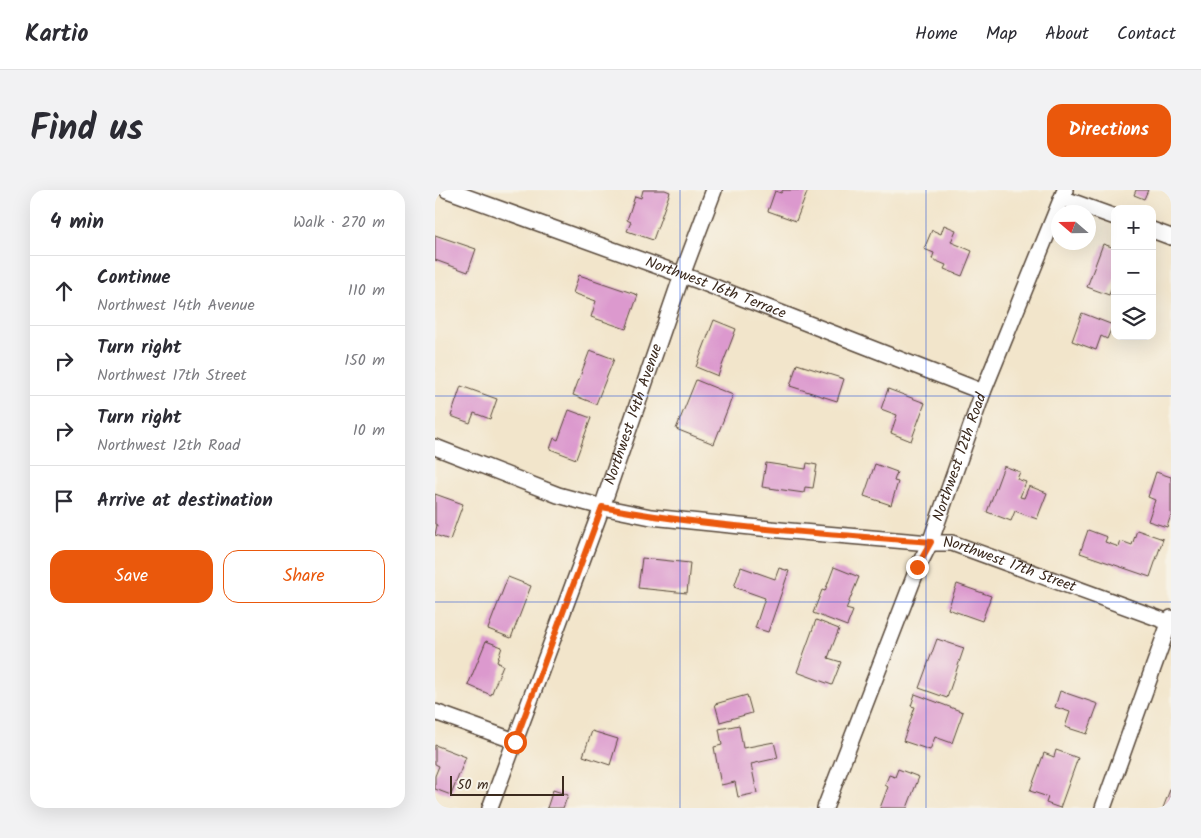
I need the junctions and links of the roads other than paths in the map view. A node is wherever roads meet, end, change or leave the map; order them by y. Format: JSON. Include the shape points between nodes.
{"nodes":[{"id":1,"x":447,"y":190,"type":"edge"},
{"id":2,"x":714,"y":190,"type":"edge"},
{"id":3,"x":1064,"y":194,"type":"edge"},
{"id":4,"x":1111,"y":215,"type":"edge"},
{"id":5,"x":1156,"y":231,"type":"edge"},
{"id":6,"x":1171,"y":237,"type":"edge"},
{"id":7,"x":682,"y":275,"type":"junction"},
{"id":8,"x":983,"y":392,"type":"junction"},
{"id":9,"x":435,"y":447,"type":"edge"},
{"id":10,"x":602,"y":507,"type":"junction"},
{"id":11,"x":931,"y":542,"type":"junction"},
{"id":12,"x":1170,"y":621,"type":"edge"},
{"id":13,"x":435,"y":712,"type":"edge"},
{"id":14,"x":515,"y":742,"type":"junction"},
{"id":15,"x":490,"y":808,"type":"edge"},
{"id":16,"x":825,"y":808,"type":"edge"},
{"id":17,"x":1103,"y":808,"type":"edge"}],
"edges":[{"from":1,"to":7,"type":"street","name":"Northwest 16th Terrace"},
{"from":2,"to":7,"type":"street","name":"Northwest 14th Avenue"},
{"from":3,"to":4,"type":"street"},
{"from":3,"to":8,"type":"street","name":"Northwest 12th Road"},
{"from":5,"to":6,"type":"street"},
{"from":7,"to":8,"type":"street","name":"Northwest 16th Terrace"},
{"from":7,"to":10,"type":"street","name":"Northwest 14th Avenue"},
{"from":8,"to":11,"type":"street","name":"Northwest 12th Road"},
{"from":9,"to":10,"type":"street","name":"Northwest 17th Street","via":[[558,495]]},
{"from":10,"to":11,"type":"street","name":"Northwest 17th Street","via":[[651,517]]},
{"from":10,"to":14,"type":"street","name":"Northwest 14th Avenue"},
{"from":11,"to":12,"type":"street","name":"Northwest 17th Street","via":[[952,542]]},
{"from":11,"to":16,"type":"street","name":"Northwest 12th Road","via":[[917,567]]},
{"from":12,"to":17,"type":"street"},
{"from":13,"to":14,"type":"street"},
{"from":14,"to":15,"type":"street","name":"Northwest 14th Avenue"}]}
